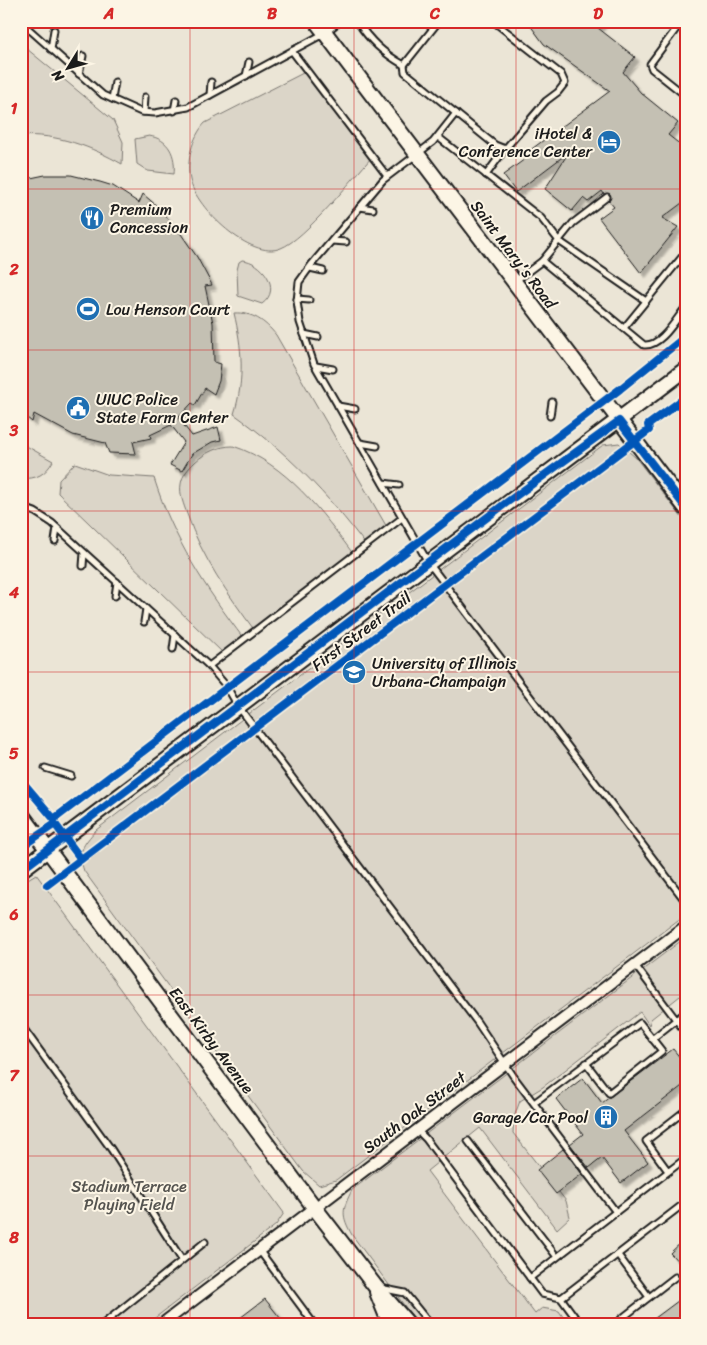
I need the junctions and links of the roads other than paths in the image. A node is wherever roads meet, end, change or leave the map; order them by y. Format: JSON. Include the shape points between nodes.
{"nodes":[{"id":1,"x":316,"y":21,"type":"edge"},
{"id":2,"x":340,"y":21,"type":"edge"},
{"id":3,"x":357,"y":21,"type":"edge"},
{"id":4,"x":439,"y":21,"type":"edge"},
{"id":5,"x":493,"y":21,"type":"edge"},
{"id":6,"x":682,"y":21,"type":"edge"},
{"id":7,"x":21,"y":22,"type":"edge"},
{"id":8,"x":54,"y":30,"type":"dead end"},
{"id":9,"x":325,"y":33,"type":"junction"},
{"id":10,"x":51,"y":48,"type":"junction"},
{"id":11,"x":292,"y":51,"type":"junction"},
{"id":12,"x":83,"y":56,"type":"dead end"},
{"id":13,"x":249,"y":62,"type":"dead end"},
{"id":14,"x":404,"y":65,"type":"junction"},
{"id":15,"x":79,"y":74,"type":"junction"},
{"id":16,"x":246,"y":76,"type":"junction"},
{"id":17,"x":115,"y":82,"type":"dead end"},
{"id":18,"x":211,"y":82,"type":"dead end"},
{"id":19,"x":210,"y":95,"type":"junction"},
{"id":20,"x":686,"y":96,"type":"edge"},
{"id":21,"x":145,"y":97,"type":"dead end"},
{"id":22,"x":112,"y":99,"type":"junction"},
{"id":23,"x":176,"y":100,"type":"dead end"},
{"id":24,"x":174,"y":111,"type":"junction"},
{"id":25,"x":144,"y":112,"type":"junction"},
{"id":26,"x":456,"y":113,"type":"junction"},
{"id":27,"x":438,"y":137,"type":"junction"},
{"id":28,"x":505,"y":149,"type":"junction"},
{"id":29,"x":417,"y":155,"type":"junction"},
{"id":30,"x":387,"y":176,"type":"junction"},
{"id":31,"x":486,"y":176,"type":"junction"},
{"id":32,"x":607,"y":198,"type":"dead end"},
{"id":33,"x":360,"y":207,"type":"junction"},
{"id":34,"x":373,"y":209,"type":"dead end"},
{"id":35,"x":332,"y":241,"type":"junction"},
{"id":36,"x":558,"y":241,"type":"junction"},
{"id":37,"x":346,"y":242,"type":"dead end"},
{"id":38,"x":686,"y":252,"type":"edge"},
{"id":39,"x":542,"y":261,"type":"junction"},
{"id":40,"x":310,"y":268,"type":"junction"},
{"id":41,"x":323,"y":271,"type":"dead end"},
{"id":42,"x":514,"y":282,"type":"junction"},
{"id":43,"x":298,"y":298,"type":"junction"},
{"id":44,"x":309,"y":300,"type":"dead end"},
{"id":45,"x":646,"y":301,"type":"junction"},
{"id":46,"x":686,"y":307,"type":"edge"},
{"id":47,"x":624,"y":328,"type":"junction"},
{"id":48,"x":304,"y":334,"type":"junction"},
{"id":49,"x":318,"y":337,"type":"dead end"},
{"id":50,"x":316,"y":366,"type":"junction"},
{"id":51,"x":332,"y":369,"type":"dead end"},
{"id":52,"x":686,"y":369,"type":"edge"},
{"id":53,"x":552,"y":402,"type":"dead end"},
{"id":54,"x":338,"y":406,"type":"junction"},
{"id":55,"x":355,"y":409,"type":"dead end"},
{"id":56,"x":550,"y":416,"type":"dead end"},
{"id":57,"x":619,"y":421,"type":"junction"},
{"id":58,"x":360,"y":443,"type":"junction"},
{"id":59,"x":377,"y":446,"type":"dead end"},
{"id":60,"x":383,"y":483,"type":"junction"},
{"id":61,"x":399,"y":485,"type":"dead end"},
{"id":62,"x":24,"y":508,"type":"edge"},
{"id":63,"x":686,"y":508,"type":"edge"},
{"id":64,"x":402,"y":518,"type":"junction"},
{"id":65,"x":25,"y":522,"type":"dead end"},
{"id":66,"x":57,"y":528,"type":"junction"},
{"id":67,"x":55,"y":541,"type":"dead end"},
{"id":68,"x":84,"y":553,"type":"junction"},
{"id":69,"x":428,"y":562,"type":"junction"},
{"id":70,"x":83,"y":566,"type":"dead end"},
{"id":71,"x":117,"y":582,"type":"junction"},
{"id":72,"x":115,"y":596,"type":"dead end"},
{"id":73,"x":146,"y":609,"type":"junction"},
{"id":74,"x":144,"y":622,"type":"dead end"},
{"id":75,"x":175,"y":635,"type":"junction"},
{"id":76,"x":173,"y":649,"type":"dead end"},
{"id":77,"x":209,"y":666,"type":"junction"},
{"id":78,"x":238,"y":706,"type":"junction"},
{"id":79,"x":45,"y":768,"type":"dead end"},
{"id":80,"x":70,"y":776,"type":"dead end"},
{"id":81,"x":21,"y":814,"type":"edge"},
{"id":82,"x":48,"y":849,"type":"junction"},
{"id":83,"x":21,"y":870,"type":"edge"},
{"id":84,"x":686,"y":902,"type":"edge"},
{"id":85,"x":686,"y":926,"type":"edge"},
{"id":86,"x":634,"y":964,"type":"junction"},
{"id":87,"x":686,"y":1012,"type":"edge"},
{"id":88,"x":676,"y":1020,"type":"junction"},
{"id":89,"x":21,"y":1024,"type":"edge"},
{"id":90,"x":686,"y":1033,"type":"edge"},
{"id":91,"x":652,"y":1039,"type":"junction"},
{"id":92,"x":504,"y":1063,"type":"junction"},
{"id":93,"x":586,"y":1064,"type":"junction"},
{"id":94,"x":534,"y":1103,"type":"junction"},
{"id":95,"x":686,"y":1110,"type":"edge"},
{"id":96,"x":416,"y":1129,"type":"junction"},
{"id":97,"x":468,"y":1141,"type":"dead end"},
{"id":98,"x":686,"y":1158,"type":"edge"},
{"id":99,"x":668,"y":1171,"type":"junction"},
{"id":100,"x":686,"y":1202,"type":"edge"},
{"id":101,"x":314,"y":1207,"type":"junction"},
{"id":102,"x":616,"y":1212,"type":"junction"},
{"id":103,"x":205,"y":1242,"type":"dead end"},
{"id":104,"x":258,"y":1250,"type":"junction"},
{"id":105,"x":618,"y":1255,"type":"junction"},
{"id":106,"x":557,"y":1257,"type":"junction"},
{"id":107,"x":182,"y":1260,"type":"junction"},
{"id":108,"x":530,"y":1278,"type":"junction"},
{"id":109,"x":675,"y":1278,"type":"dead end"},
{"id":110,"x":375,"y":1286,"type":"junction"},
{"id":111,"x":649,"y":1297,"type":"junction"},
{"id":112,"x":561,"y":1298,"type":"junction"},
{"id":113,"x":621,"y":1319,"type":"dead end"},
{"id":114,"x":103,"y":1324,"type":"edge"},
{"id":115,"x":162,"y":1324,"type":"edge"},
{"id":116,"x":314,"y":1324,"type":"edge"},
{"id":117,"x":390,"y":1324,"type":"edge"},
{"id":118,"x":408,"y":1324,"type":"edge"},
{"id":119,"x":430,"y":1324,"type":"edge"},
{"id":120,"x":580,"y":1324,"type":"edge"}],
"edges":[{"from":1,"to":9,"type":"main road","name":"Saint Mary's Road"},
{"from":2,"to":9,"type":"lane"},
{"from":3,"to":14,"type":"lane","via":[[370,41]]},
{"from":4,"to":14,"type":"lane"},
{"from":5,"to":28,"type":"lane","via":[[560,74],[565,83]]},
{"from":6,"to":20,"type":"lane","via":[[650,64]]},
{"from":7,"to":10,"type":"lane"},
{"from":8,"to":10,"type":"lane"},
{"from":9,"to":11,"type":"lane"},
{"from":9,"to":29,"type":"main road","name":"Saint Mary's Road"},
{"from":10,"to":15,"type":"lane"},
{"from":11,"to":16,"type":"lane"},
{"from":11,"to":30,"type":"lane"},
{"from":12,"to":15,"type":"lane"},
{"from":13,"to":16,"type":"lane"},
{"from":14,"to":26,"type":"lane","via":[[405,72]]},
{"from":15,"to":22,"type":"lane"},
{"from":16,"to":19,"type":"lane"},
{"from":17,"to":22,"type":"lane"},
{"from":18,"to":19,"type":"lane"},
{"from":19,"to":24,"type":"lane"},
{"from":21,"to":25,"type":"lane"},
{"from":22,"to":25,"type":"lane"},
{"from":23,"to":24,"type":"lane"},
{"from":24,"to":25,"type":"lane"},
{"from":26,"to":27,"type":"lane"},
{"from":26,"to":28,"type":"lane","via":[[495,145]]},
{"from":27,"to":29,"type":"lane"},
{"from":27,"to":31,"type":"lane"},
{"from":28,"to":31,"type":"lane"},
{"from":29,"to":30,"type":"lane"},
{"from":29,"to":42,"type":"main road","name":"Saint Mary's Road"},
{"from":30,"to":33,"type":"lane"},
{"from":31,"to":36,"type":"lane","via":[[541,218]]},
{"from":32,"to":36,"type":"lane","via":[[573,223]]},
{"from":33,"to":34,"type":"lane"},
{"from":33,"to":35,"type":"lane"},
{"from":35,"to":37,"type":"lane"},
{"from":35,"to":40,"type":"lane"},
{"from":36,"to":39,"type":"lane"},
{"from":36,"to":45,"type":"lane"},
{"from":38,"to":45,"type":"lane"},
{"from":39,"to":42,"type":"lane"},
{"from":39,"to":47,"type":"lane"},
{"from":40,"to":41,"type":"lane"},
{"from":40,"to":43,"type":"lane","via":[[299,282]]},
{"from":42,"to":57,"type":"main road","name":"Saint Mary's Road"},
{"from":43,"to":44,"type":"lane"},
{"from":43,"to":48,"type":"lane"},
{"from":45,"to":47,"type":"lane"},
{"from":46,"to":47,"type":"lane","via":[[650,346],[644,345]]},
{"from":48,"to":49,"type":"lane"},
{"from":48,"to":50,"type":"lane"},
{"from":50,"to":51,"type":"lane"},
{"from":50,"to":54,"type":"lane"},
{"from":52,"to":57,"type":"main road"},
{"from":53,"to":56,"type":"lane"},
{"from":54,"to":55,"type":"lane"},
{"from":54,"to":58,"type":"lane"},
{"from":57,"to":63,"type":"main road","name":"Saint Mary's Road"},
{"from":57,"to":69,"type":"main road"},
{"from":58,"to":59,"type":"lane"},
{"from":58,"to":60,"type":"lane"},
{"from":60,"to":61,"type":"lane"},
{"from":60,"to":64,"type":"lane"},
{"from":62,"to":65,"type":"lane"},
{"from":62,"to":66,"type":"lane"},
{"from":64,"to":69,"type":"lane"},
{"from":64,"to":77,"type":"lane"},
{"from":66,"to":67,"type":"lane"},
{"from":66,"to":68,"type":"lane"},
{"from":68,"to":70,"type":"lane"},
{"from":68,"to":71,"type":"lane"},
{"from":69,"to":78,"type":"main road"},
{"from":69,"to":84,"type":"lane"},
{"from":71,"to":72,"type":"lane"},
{"from":71,"to":73,"type":"lane"},
{"from":73,"to":74,"type":"lane"},
{"from":73,"to":75,"type":"lane"},
{"from":75,"to":76,"type":"lane"},
{"from":75,"to":77,"type":"lane"},
{"from":77,"to":78,"type":"lane"},
{"from":78,"to":82,"type":"main road"},
{"from":78,"to":92,"type":"lane","via":[[477,1022]]},
{"from":79,"to":80,"type":"lane"},
{"from":81,"to":82,"type":"main road","name":"East Kirby Avenue"},
{"from":82,"to":83,"type":"main road"},
{"from":82,"to":101,"type":"main road","name":"East Kirby Avenue"},
{"from":85,"to":86,"type":"street","name":"South Oak Street"},
{"from":86,"to":88,"type":"lane"},
{"from":86,"to":92,"type":"street","name":"South Oak Street"},
{"from":87,"to":88,"type":"lane"},
{"from":88,"to":90,"type":"lane"},
{"from":88,"to":91,"type":"lane"},
{"from":89,"to":107,"type":"lane","via":[[111,1149]]},
{"from":91,"to":93,"type":"lane","via":[[640,1023]]},
{"from":91,"to":93,"type":"lane","via":[[662,1051],[609,1093]]},
{"from":92,"to":94,"type":"lane"},
{"from":92,"to":96,"type":"street","name":"South Oak Street"},
{"from":93,"to":94,"type":"lane"},
{"from":94,"to":102,"type":"lane"},
{"from":95,"to":99,"type":"lane","via":[[646,1140]]},
{"from":96,"to":101,"type":"street","name":"South Oak Street"},
{"from":96,"to":108,"type":"lane"},
{"from":97,"to":106,"type":"lane"},
{"from":98,"to":99,"type":"lane"},
{"from":99,"to":102,"type":"lane"},
{"from":100,"to":105,"type":"lane"},
{"from":101,"to":104,"type":"street","name":"South Oak Street"},
{"from":101,"to":110,"type":"main road","name":"East Kirby Avenue"},
{"from":102,"to":106,"type":"lane"},
{"from":103,"to":107,"type":"lane"},
{"from":104,"to":115,"type":"street","name":"South Oak Street"},
{"from":104,"to":116,"type":"lane"},
{"from":105,"to":111,"type":"lane"},
{"from":105,"to":112,"type":"lane"},
{"from":106,"to":108,"type":"lane"},
{"from":107,"to":114,"type":"lane"},
{"from":108,"to":112,"type":"lane","via":[[542,1294]]},
{"from":109,"to":111,"type":"lane"},
{"from":110,"to":117,"type":"main road","name":"East Kirby Avenue"},
{"from":110,"to":118,"type":"main road","name":"East Kirby Avenue"},
{"from":110,"to":119,"type":"lane","via":[[405,1294]]},
{"from":111,"to":113,"type":"lane"},
{"from":112,"to":120,"type":"lane"}]}
